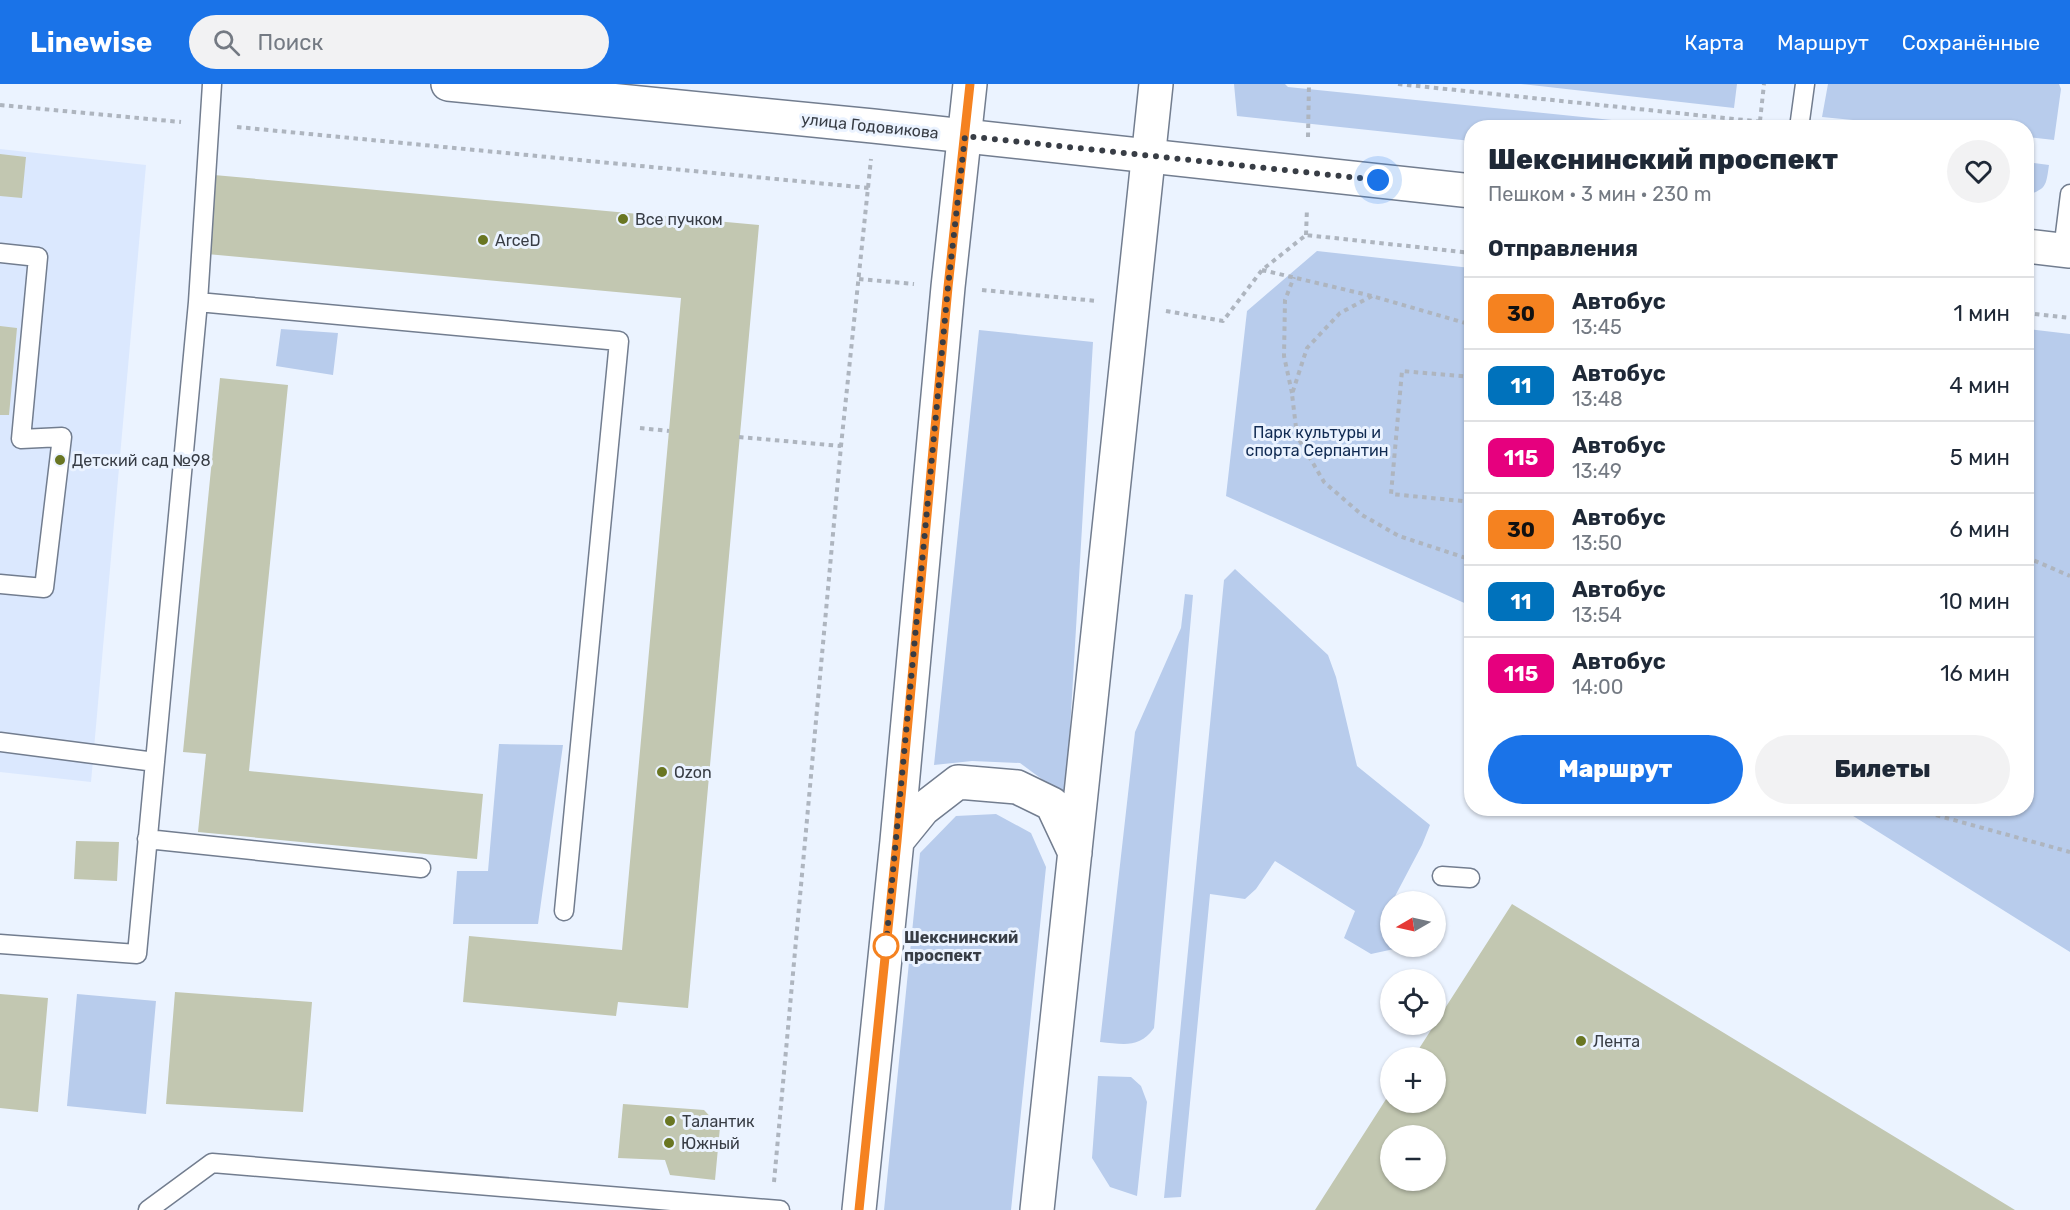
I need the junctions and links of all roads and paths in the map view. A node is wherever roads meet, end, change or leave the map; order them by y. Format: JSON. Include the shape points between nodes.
{"nodes":[{"id":1,"x":212,"y":84,"type":"edge"},
{"id":2,"x":448,"y":84,"type":"edge"},
{"id":3,"x":970,"y":84,"type":"edge"},
{"id":4,"x":1156,"y":84,"type":"edge"},
{"id":5,"x":1398,"y":84,"type":"edge"},
{"id":6,"x":1764,"y":84,"type":"edge"},
{"id":7,"x":1805,"y":84,"type":"edge"},
{"id":8,"x":0,"y":105,"type":"edge"},
{"id":9,"x":1750,"y":120,"type":"edge"},
{"id":10,"x":1760,"y":120,"type":"edge"},
{"id":11,"x":1800,"y":120,"type":"edge"},
{"id":12,"x":210,"y":125,"type":"junction"},
{"id":13,"x":873,"y":126,"type":"junction"},
{"id":14,"x":965,"y":136,"type":"junction"},
{"id":15,"x":1149,"y":156,"type":"junction"},
{"id":16,"x":869,"y":188,"type":"junction"},
{"id":17,"x":1464,"y":190,"type":"edge"},
{"id":18,"x":2070,"y":194,"type":"edge"},
{"id":19,"x":1306,"y":235,"type":"dead end"},
{"id":20,"x":2034,"y":247,"type":"edge"},
{"id":21,"x":2066,"y":250,"type":"edge"},
{"id":22,"x":1464,"y":252,"type":"edge"},
{"id":23,"x":0,"y":253,"type":"edge"},
{"id":24,"x":1262,"y":270,"type":"dead end"},
{"id":25,"x":1294,"y":277,"type":"junction"},
{"id":26,"x":1372,"y":296,"type":"junction"},
{"id":27,"x":198,"y":302,"type":"junction"},
{"id":28,"x":2034,"y":314,"type":"edge"},
{"id":29,"x":2070,"y":318,"type":"edge"},
{"id":30,"x":1464,"y":323,"type":"edge"},
{"id":31,"x":1464,"y":376,"type":"edge"},
{"id":32,"x":1292,"y":394,"type":"junction"},
{"id":33,"x":739,"y":437,"type":"dead end"},
{"id":34,"x":842,"y":446,"type":"junction"},
{"id":35,"x":1464,"y":501,"type":"edge"},
{"id":36,"x":1464,"y":557,"type":"edge"},
{"id":37,"x":2034,"y":560,"type":"edge"},
{"id":38,"x":2070,"y":576,"type":"edge"},
{"id":39,"x":0,"y":584,"type":"edge"},
{"id":40,"x":0,"y":742,"type":"edge"},
{"id":41,"x":154,"y":762,"type":"junction"},
{"id":42,"x":1939,"y":816,"type":"edge"},
{"id":43,"x":147,"y":839,"type":"junction"},
{"id":44,"x":897,"y":841,"type":"junction"},
{"id":45,"x":2070,"y":852,"type":"edge"},
{"id":46,"x":1076,"y":855,"type":"junction"},
{"id":47,"x":421,"y":868,"type":"dead end"},
{"id":48,"x":1442,"y":876,"type":"dead end"},
{"id":49,"x":1470,"y":878,"type":"dead end"},
{"id":50,"x":564,"y":911,"type":"dead end"},
{"id":51,"x":0,"y":944,"type":"edge"},
{"id":52,"x":776,"y":1209,"type":"edge"},
{"id":53,"x":148,"y":1210,"type":"edge"},
{"id":54,"x":859,"y":1210,"type":"edge"},
{"id":55,"x":1037,"y":1210,"type":"edge"}],
"edges":[{"from":1,"to":12,"type":"lane"},
{"from":2,"to":13,"type":"main road","name":"улица Годовикова"},
{"from":3,"to":14,"type":"main road"},
{"from":4,"to":15,"type":"main road"},
{"from":5,"to":9,"type":"path"},
{"from":6,"to":10,"type":"path"},
{"from":7,"to":11,"type":"lane"},
{"from":8,"to":12,"type":"path"},
{"from":12,"to":16,"type":"path"},
{"from":12,"to":27,"type":"lane"},
{"from":13,"to":14,"type":"main road","name":"улица Годовикова"},
{"from":13,"to":16,"type":"path"},
{"from":14,"to":15,"type":"main road","name":"улица Годовикова"},
{"from":14,"to":44,"type":"main road"},
{"from":15,"to":17,"type":"main road","name":"улица Годовикова"},
{"from":15,"to":46,"type":"main road"},
{"from":16,"to":34,"type":"path"},
{"from":18,"to":21,"type":"lane"},
{"from":19,"to":22,"type":"path"},
{"from":20,"to":21,"type":"main road"},
{"from":23,"to":39,"type":"lane","via":[[38,257],[21,439],[62,437],[44,588]]},
{"from":24,"to":25,"type":"path"},
{"from":25,"to":26,"type":"path"},
{"from":25,"to":32,"type":"path","via":[[1285,300],[1284,356]]},
{"from":26,"to":30,"type":"path"},
{"from":26,"to":32,"type":"path","via":[[1340,313],[1307,348]]},
{"from":27,"to":41,"type":"lane"},
{"from":27,"to":50,"type":"lane","via":[[619,341]]},
{"from":28,"to":29,"type":"path"},
{"from":31,"to":35,"type":"path","via":[[1402,371],[1391,494]]},
{"from":32,"to":36,"type":"path","via":[[1297,436],[1324,482],[1362,515],[1399,536]]},
{"from":33,"to":34,"type":"path"},
{"from":34,"to":52,"type":"path"},
{"from":37,"to":38,"type":"path"},
{"from":40,"to":41,"type":"lane"},
{"from":41,"to":43,"type":"lane"},
{"from":42,"to":45,"type":"path"},
{"from":43,"to":47,"type":"lane"},
{"from":43,"to":51,"type":"lane","via":[[137,954]]},
{"from":44,"to":46,"type":"main road","via":[[923,809],[958,782],[1017,787],[1052,804]]},
{"from":44,"to":54,"type":"main road"},
{"from":46,"to":55,"type":"main road"},
{"from":48,"to":49,"type":"lane"},
{"from":52,"to":53,"type":"lane","via":[[212,1163]]}]}
